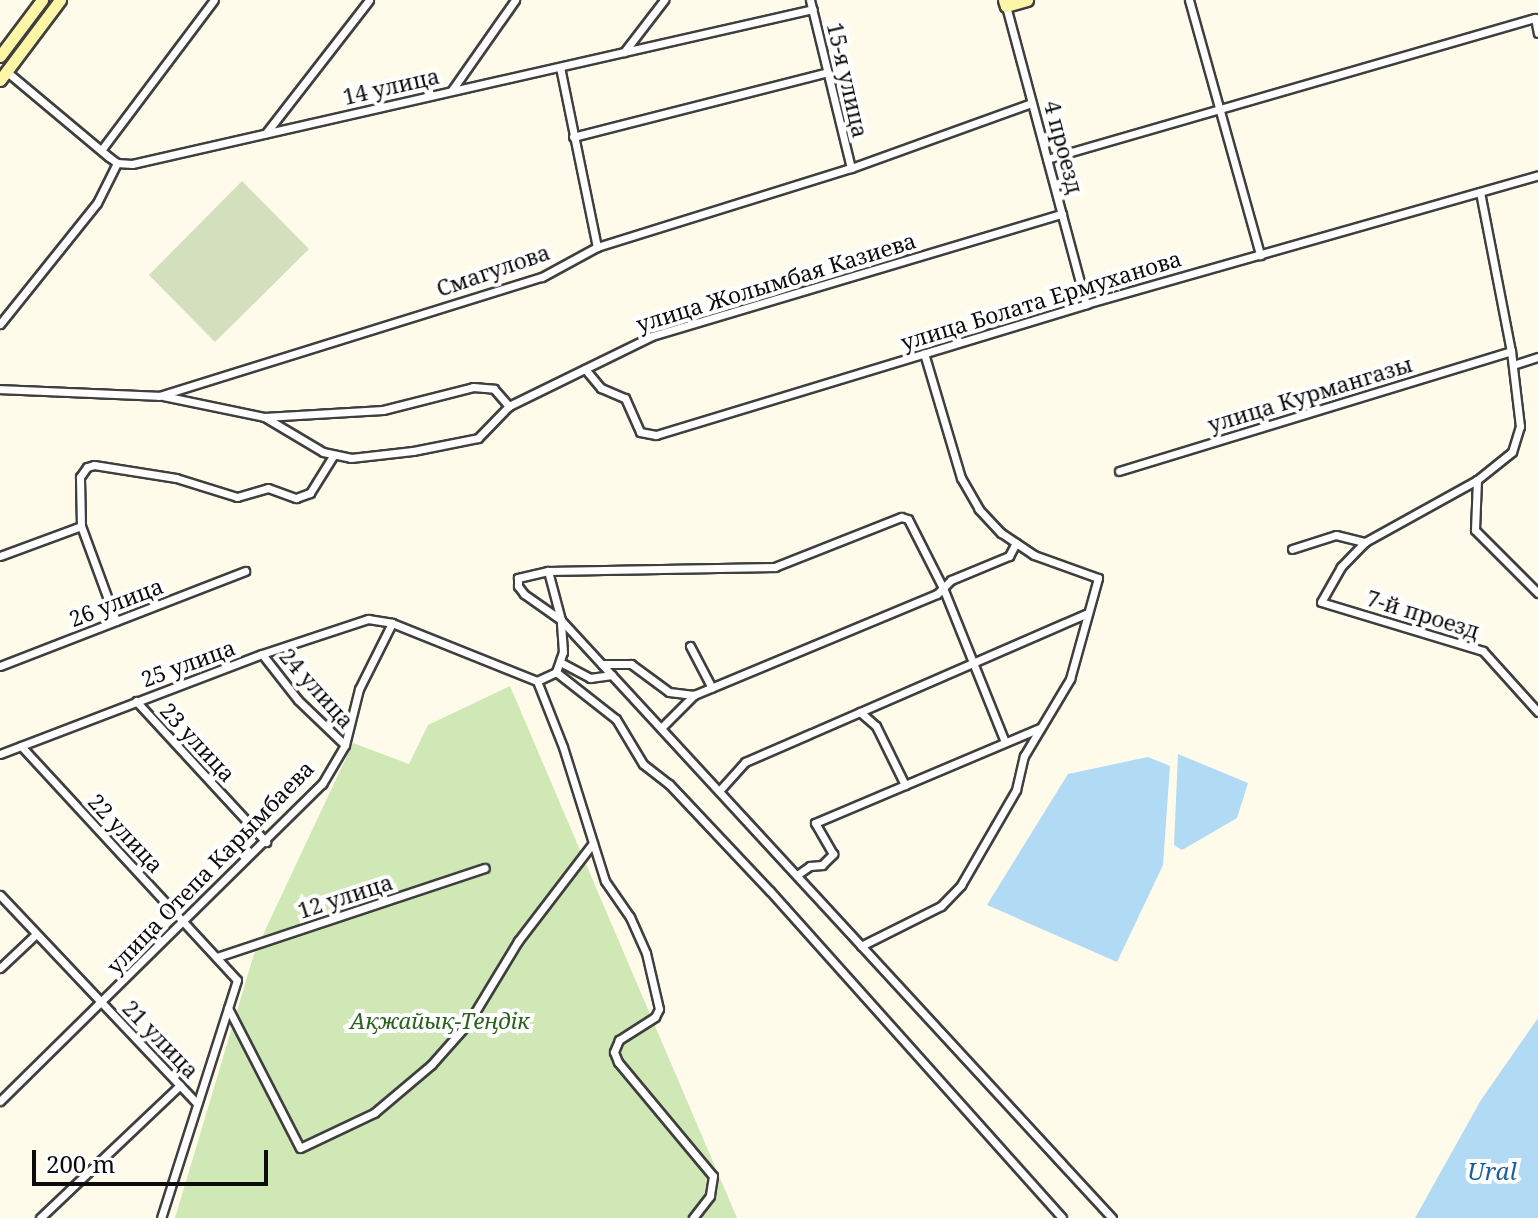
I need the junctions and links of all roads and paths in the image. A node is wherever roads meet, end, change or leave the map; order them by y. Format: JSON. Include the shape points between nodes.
{"nodes":[{"id":1,"x":42,"y":0,"type":"edge"},
{"id":2,"x":60,"y":0,"type":"edge"},
{"id":3,"x":214,"y":0,"type":"edge"},
{"id":4,"x":369,"y":0,"type":"edge"},
{"id":5,"x":515,"y":0,"type":"edge"},
{"id":6,"x":664,"y":0,"type":"edge"},
{"id":7,"x":810,"y":0,"type":"edge"},
{"id":8,"x":1027,"y":0,"type":"edge"},
{"id":9,"x":1189,"y":0,"type":"edge"},
{"id":10,"x":1005,"y":3,"type":"edge"},
{"id":11,"x":813,"y":9,"type":"junction"},
{"id":12,"x":1538,"y":33,"type":"edge"},
{"id":13,"x":624,"y":52,"type":"junction"},
{"id":14,"x":0,"y":56,"type":"edge"},
{"id":15,"x":560,"y":67,"type":"junction"},
{"id":16,"x":828,"y":72,"type":"junction"},
{"id":17,"x":3,"y":76,"type":"edge"},
{"id":18,"x":452,"y":91,"type":"junction"},
{"id":19,"x":1032,"y":103,"type":"junction"},
{"id":20,"x":1220,"y":111,"type":"junction"},
{"id":21,"x":266,"y":133,"type":"junction"},
{"id":22,"x":573,"y":137,"type":"junction"},
{"id":23,"x":102,"y":149,"type":"junction"},
{"id":24,"x":1047,"y":159,"type":"junction"},
{"id":25,"x":117,"y":163,"type":"junction"},
{"id":26,"x":851,"y":168,"type":"junction"},
{"id":27,"x":1538,"y":175,"type":"edge"},
{"id":28,"x":1480,"y":192,"type":"junction"},
{"id":29,"x":1062,"y":214,"type":"junction"},
{"id":30,"x":597,"y":247,"type":"junction"},
{"id":31,"x":1260,"y":255,"type":"junction"},
{"id":32,"x":1086,"y":304,"type":"junction"},
{"id":33,"x":0,"y":324,"type":"edge"},
{"id":34,"x":1511,"y":351,"type":"junction"},
{"id":35,"x":924,"y":353,"type":"junction"},
{"id":36,"x":1538,"y":357,"type":"edge"},
{"id":37,"x":1513,"y":365,"type":"junction"},
{"id":38,"x":585,"y":369,"type":"junction"},
{"id":39,"x":0,"y":389,"type":"edge"},
{"id":40,"x":159,"y":396,"type":"junction"},
{"id":41,"x":509,"y":406,"type":"junction"},
{"id":42,"x":264,"y":417,"type":"junction"},
{"id":43,"x":333,"y":456,"type":"junction"},
{"id":44,"x":1119,"y":471,"type":"dead end"},
{"id":45,"x":1477,"y":480,"type":"junction"},
{"id":46,"x":81,"y":526,"type":"junction"},
{"id":47,"x":1365,"y":542,"type":"junction"},
{"id":48,"x":1016,"y":543,"type":"junction"},
{"id":49,"x":1292,"y":549,"type":"dead end"},
{"id":50,"x":0,"y":556,"type":"edge"},
{"id":51,"x":245,"y":571,"type":"dead end"},
{"id":52,"x":548,"y":571,"type":"junction"},
{"id":53,"x":943,"y":588,"type":"junction"},
{"id":54,"x":1538,"y":593,"type":"edge"},
{"id":55,"x":1086,"y":614,"type":"junction"},
{"id":56,"x":561,"y":620,"type":"junction"},
{"id":57,"x":116,"y":621,"type":"junction"},
{"id":58,"x":392,"y":623,"type":"junction"},
{"id":59,"x":690,"y":646,"type":"dead end"},
{"id":60,"x":262,"y":654,"type":"junction"},
{"id":61,"x":973,"y":662,"type":"junction"},
{"id":62,"x":562,"y":663,"type":"junction"},
{"id":63,"x":602,"y":664,"type":"junction"},
{"id":64,"x":0,"y":666,"type":"edge"},
{"id":65,"x":556,"y":672,"type":"junction"},
{"id":66,"x":612,"y":675,"type":"junction"},
{"id":67,"x":537,"y":681,"type":"junction"},
{"id":68,"x":712,"y":688,"type":"junction"},
{"id":69,"x":694,"y":695,"type":"junction"},
{"id":70,"x":136,"y":701,"type":"junction"},
{"id":71,"x":860,"y":712,"type":"junction"},
{"id":72,"x":1538,"y":712,"type":"edge"},
{"id":73,"x":1042,"y":727,"type":"junction"},
{"id":74,"x":661,"y":728,"type":"junction"},
{"id":75,"x":1005,"y":742,"type":"junction"},
{"id":76,"x":345,"y":745,"type":"junction"},
{"id":77,"x":21,"y":746,"type":"junction"},
{"id":78,"x":0,"y":754,"type":"edge"},
{"id":79,"x":905,"y":785,"type":"junction"},
{"id":80,"x":719,"y":791,"type":"junction"},
{"id":81,"x":266,"y":842,"type":"junction"},
{"id":82,"x":593,"y":843,"type":"junction"},
{"id":83,"x":485,"y":868,"type":"dead end"},
{"id":84,"x":797,"y":875,"type":"junction"},
{"id":85,"x":0,"y":895,"type":"edge"},
{"id":86,"x":186,"y":922,"type":"junction"},
{"id":87,"x":35,"y":935,"type":"junction"},
{"id":88,"x":861,"y":946,"type":"junction"},
{"id":89,"x":217,"y":957,"type":"junction"},
{"id":90,"x":0,"y":968,"type":"edge"},
{"id":91,"x":101,"y":1004,"type":"junction"},
{"id":92,"x":228,"y":1008,"type":"junction"},
{"id":93,"x":180,"y":1085,"type":"junction"},
{"id":94,"x":0,"y":1101,"type":"edge"},
{"id":95,"x":197,"y":1103,"type":"junction"},
{"id":96,"x":40,"y":1218,"type":"edge"},
{"id":97,"x":161,"y":1218,"type":"edge"},
{"id":98,"x":693,"y":1218,"type":"edge"},
{"id":99,"x":1062,"y":1218,"type":"edge"},
{"id":100,"x":1112,"y":1218,"type":"edge"}],
"edges":[{"from":1,"to":14,"type":"main road"},
{"from":2,"to":17,"type":"main road"},
{"from":3,"to":23,"type":"street"},
{"from":4,"to":21,"type":"street"},
{"from":5,"to":18,"type":"street"},
{"from":6,"to":13,"type":"street"},
{"from":7,"to":11,"type":"street","name":"15-я улица"},
{"from":8,"to":10,"type":"main road"},
{"from":9,"to":20,"type":"street"},
{"from":10,"to":19,"type":"street","name":"4 проезд"},
{"from":11,"to":13,"type":"street","name":"14 улица"},
{"from":11,"to":16,"type":"street","name":"15-я улица"},
{"from":12,"to":20,"type":"street","via":[[1535,18]]},
{"from":13,"to":15,"type":"street","name":"14 улица"},
{"from":15,"to":18,"type":"street","name":"14 улица"},
{"from":15,"to":22,"type":"street"},
{"from":16,"to":22,"type":"street"},
{"from":16,"to":26,"type":"street","name":"15-я улица"},
{"from":17,"to":23,"type":"street"},
{"from":18,"to":21,"type":"street","name":"14 улица"},
{"from":19,"to":24,"type":"street","name":"4 проезд"},
{"from":19,"to":26,"type":"street","name":"Смагулова"},
{"from":20,"to":24,"type":"street"},
{"from":20,"to":31,"type":"street"},
{"from":21,"to":25,"type":"street","name":"14 улица"},
{"from":22,"to":30,"type":"street"},
{"from":23,"to":25,"type":"street"},
{"from":24,"to":29,"type":"street","name":"4 проезд"},
{"from":25,"to":33,"type":"street","via":[[97,203]]},
{"from":26,"to":30,"type":"street","name":"Смагулова"},
{"from":27,"to":28,"type":"street","name":"улица Болата Ермуханова"},
{"from":28,"to":31,"type":"street","name":"улица Болата Ермуханова"},
{"from":28,"to":34,"type":"street"},
{"from":29,"to":32,"type":"street","name":"4 проезд"},
{"from":29,"to":38,"type":"street","name":"улица Жолымбая Казиева","via":[[652,336]]},
{"from":30,"to":40,"type":"street","name":"Смагулова","via":[[542,277]]},
{"from":31,"to":32,"type":"street","name":"улица Болата Ермуханова"},
{"from":32,"to":35,"type":"street","name":"улица Болата Ермуханова"},
{"from":34,"to":37,"type":"street"},
{"from":34,"to":44,"type":"street","name":"улица Курмангазы"},
{"from":35,"to":38,"type":"street","name":"улица Болата Ермуханова","via":[[656,435],[640,432],[625,398],[601,388]]},
{"from":35,"to":48,"type":"street","via":[[961,478],[979,509]]},
{"from":36,"to":37,"type":"street"},
{"from":37,"to":45,"type":"street","via":[[1520,426],[1512,452]]},
{"from":38,"to":41,"type":"street","name":"улица Жолымбая Казиева"},
{"from":39,"to":40,"type":"street","name":"Смагулова"},
{"from":40,"to":42,"type":"street"},
{"from":41,"to":42,"type":"street","via":[[494,389],[473,387],[383,410]]},
{"from":41,"to":43,"type":"street","name":"улица Жолымбая Казиева","via":[[478,438],[413,451]]},
{"from":42,"to":43,"type":"street"},
{"from":43,"to":46,"type":"street","via":[[310,493],[296,498],[268,488],[237,497],[176,478],[94,465],[80,477]]},
{"from":45,"to":47,"type":"street"},
{"from":45,"to":54,"type":"street","via":[[1475,530]]},
{"from":46,"to":50,"type":"street"},
{"from":46,"to":57,"type":"street"},
{"from":47,"to":49,"type":"street","via":[[1336,535]]},
{"from":47,"to":72,"type":"street","name":"7-й проезд","via":[[1341,567],[1321,602],[1483,651]]},
{"from":48,"to":53,"type":"street","via":[[1009,556]]},
{"from":48,"to":55,"type":"street","via":[[1098,578]]},
{"from":51,"to":57,"type":"street","name":"26 улица"},
{"from":52,"to":53,"type":"street","via":[[775,567],[901,517],[913,526]]},
{"from":52,"to":56,"type":"street"},
{"from":52,"to":56,"type":"street","via":[[527,573],[518,578],[518,586]]},
{"from":53,"to":61,"type":"street"},
{"from":53,"to":68,"type":"street"},
{"from":55,"to":61,"type":"street"},
{"from":55,"to":73,"type":"street","via":[[1070,679]]},
{"from":56,"to":62,"type":"street"},
{"from":56,"to":63,"type":"street"},
{"from":57,"to":64,"type":"street","name":"26 улица"},
{"from":58,"to":60,"type":"street","name":"25 улица","via":[[368,619]]},
{"from":58,"to":67,"type":"street"},
{"from":58,"to":76,"type":"street","name":"улица Отепа Карымбаева","via":[[359,689]]},
{"from":59,"to":68,"type":"street"},
{"from":60,"to":70,"type":"street","name":"25 улица"},
{"from":60,"to":76,"type":"street","name":"24 улица","via":[[298,700]]},
{"from":61,"to":71,"type":"street"},
{"from":61,"to":75,"type":"street"},
{"from":62,"to":65,"type":"street"},
{"from":62,"to":66,"type":"street","via":[[590,678]]},
{"from":63,"to":66,"type":"street"},
{"from":63,"to":69,"type":"street","via":[[631,664],[669,692]]},
{"from":65,"to":67,"type":"street"},
{"from":65,"to":99,"type":"street","via":[[616,719],[643,764],[669,784],[770,891]]},
{"from":66,"to":74,"type":"street"},
{"from":67,"to":82,"type":"street"},
{"from":68,"to":69,"type":"street"},
{"from":69,"to":74,"type":"street"},
{"from":70,"to":77,"type":"street","name":"25 улица"},
{"from":70,"to":81,"type":"street","name":"23 улица"},
{"from":71,"to":79,"type":"street","via":[[876,726]]},
{"from":71,"to":80,"type":"street","via":[[745,762]]},
{"from":73,"to":75,"type":"street"},
{"from":73,"to":88,"type":"street","via":[[1024,756],[1016,790],[961,885],[941,906]]},
{"from":74,"to":80,"type":"street"},
{"from":75,"to":79,"type":"street"},
{"from":76,"to":81,"type":"street","name":"улица Отепа Карымбаева","via":[[322,784]]},
{"from":77,"to":78,"type":"street","name":"25 улица"},
{"from":77,"to":86,"type":"street","name":"22 улица"},
{"from":79,"to":84,"type":"street","via":[[815,823],[833,854]]},
{"from":80,"to":84,"type":"street"},
{"from":81,"to":86,"type":"street","name":"улица Отепа Карымбаева"},
{"from":82,"to":92,"type":"street","via":[[518,941],[469,1022],[431,1065],[374,1113],[300,1148]]},
{"from":82,"to":98,"type":"street","via":[[605,881],[646,953],[659,1009],[619,1040],[614,1052],[713,1176],[710,1196]]},
{"from":83,"to":89,"type":"street","name":"12 улица"},
{"from":84,"to":88,"type":"street"},
{"from":85,"to":87,"type":"street","name":"21 улица"},
{"from":86,"to":89,"type":"street","name":"22 улица"},
{"from":86,"to":91,"type":"street","name":"улица Отепа Карымбаева"},
{"from":87,"to":90,"type":"street"},
{"from":87,"to":91,"type":"street","name":"21 улица"},
{"from":88,"to":100,"type":"street"},
{"from":89,"to":92,"type":"street","name":"22 улица","via":[[237,980]]},
{"from":91,"to":93,"type":"street","name":"21 улица"},
{"from":91,"to":94,"type":"street","name":"улица Отепа Карымбаева"},
{"from":92,"to":95,"type":"street"},
{"from":93,"to":95,"type":"street","name":"21 улица"},
{"from":93,"to":96,"type":"street"},
{"from":95,"to":97,"type":"street"}]}
